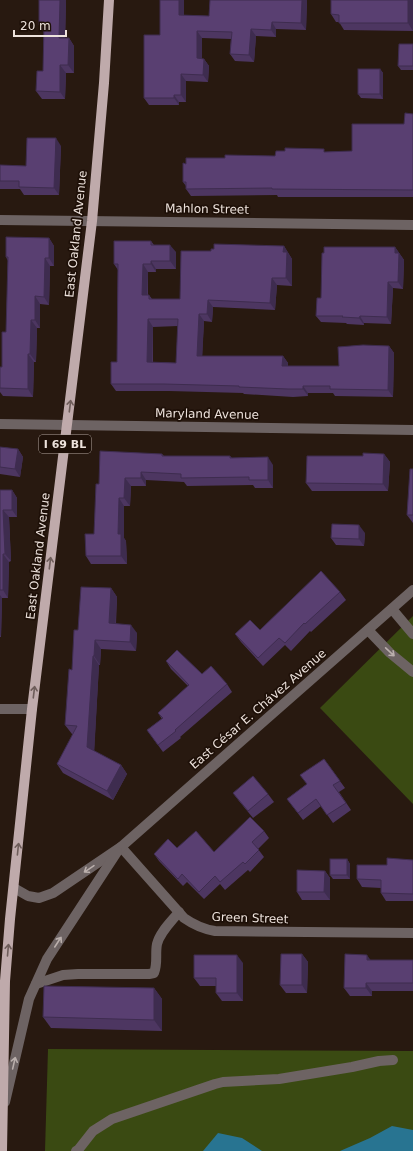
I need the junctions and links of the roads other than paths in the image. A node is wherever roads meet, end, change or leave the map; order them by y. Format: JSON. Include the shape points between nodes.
{"nodes":[{"id":1,"x":109,"y":0,"type":"edge"},
{"id":2,"x":0,"y":220,"type":"edge"},
{"id":3,"x":92,"y":221,"type":"junction"},
{"id":4,"x":413,"y":225,"type":"edge"},
{"id":5,"x":0,"y":424,"type":"edge"},
{"id":6,"x":67,"y":425,"type":"junction"},
{"id":7,"x":413,"y":430,"type":"edge"},
{"id":8,"x":413,"y":590,"type":"edge"},
{"id":9,"x":392,"y":609,"type":"junction"},
{"id":10,"x":368,"y":630,"type":"junction"},
{"id":11,"x":413,"y":634,"type":"edge"},
{"id":12,"x":413,"y":672,"type":"edge"},
{"id":13,"x":0,"y":709,"type":"edge"},
{"id":14,"x":32,"y":710,"type":"junction"},
{"id":15,"x":121,"y":847,"type":"junction"},
{"id":16,"x":14,"y":888,"type":"junction"},
{"id":17,"x":179,"y":912,"type":"junction"},
{"id":18,"x":413,"y":933,"type":"edge"},
{"id":19,"x":36,"y":984,"type":"junction"},
{"id":20,"x":393,"y":1060,"type":"dead end"},
{"id":21,"x":2,"y":1115,"type":"junction"},
{"id":22,"x":2,"y":1151,"type":"edge"},
{"id":23,"x":76,"y":1151,"type":"edge"}],
"edges":[{"from":1,"to":3,"type":"main road","name":"East Oakland Avenue","number":"I 69 BL"},
{"from":2,"to":3,"type":"street","name":"Mahlon Street"},
{"from":3,"to":4,"type":"street","name":"Mahlon Street"},
{"from":6,"to":3,"type":"main road","name":"East Oakland Avenue","number":"I 69 BL","one_way":true},
{"from":5,"to":6,"type":"street","name":"Maryland Avenue"},
{"from":6,"to":7,"type":"street","name":"Maryland Avenue"},
{"from":14,"to":6,"type":"main road","name":"East Oakland Avenue","number":"I 69 BL","one_way":true},
{"from":8,"to":9,"type":"street","name":"East César E. Chávez Avenue"},
{"from":9,"to":10,"type":"street","name":"East César E. Chávez Avenue"},
{"from":9,"to":11,"type":"street"},
{"from":10,"to":12,"type":"street","one_way":true},
{"from":10,"to":15,"type":"street","name":"East César E. Chávez Avenue"},
{"from":13,"to":14,"type":"street"},
{"from":16,"to":14,"type":"main road","name":"East Oakland Avenue","number":"I 69 BL","one_way":true},
{"from":15,"to":16,"type":"street","name":"East César E. Chávez Avenue","one_way":true,"via":[[54,893],[39,898],[28,896]]},
{"from":15,"to":17,"type":"street","name":"Green Street"},
{"from":19,"to":15,"type":"street","name":"East César E. Chávez Avenue","one_way":true,"via":[[48,959]]},
{"from":21,"to":16,"type":"main road","name":"East Oakland Avenue","number":"I 69 BL","one_way":true,"via":[[5,981]]},
{"from":17,"to":18,"type":"street","name":"Green Street","via":[[194,925],[215,931]]},
{"from":17,"to":19,"type":"street","via":[[159,938],[157,967],[154,973],[70,975]]},
{"from":21,"to":19,"type":"street","name":"East César E. Chávez Avenue","one_way":true,"via":[[29,1000]]},
{"from":20,"to":23,"type":"street","via":[[279,1079],[215,1084],[112,1119],[93,1131]]},
{"from":21,"to":22,"type":"main road","number":"I 69 BL"}]}
